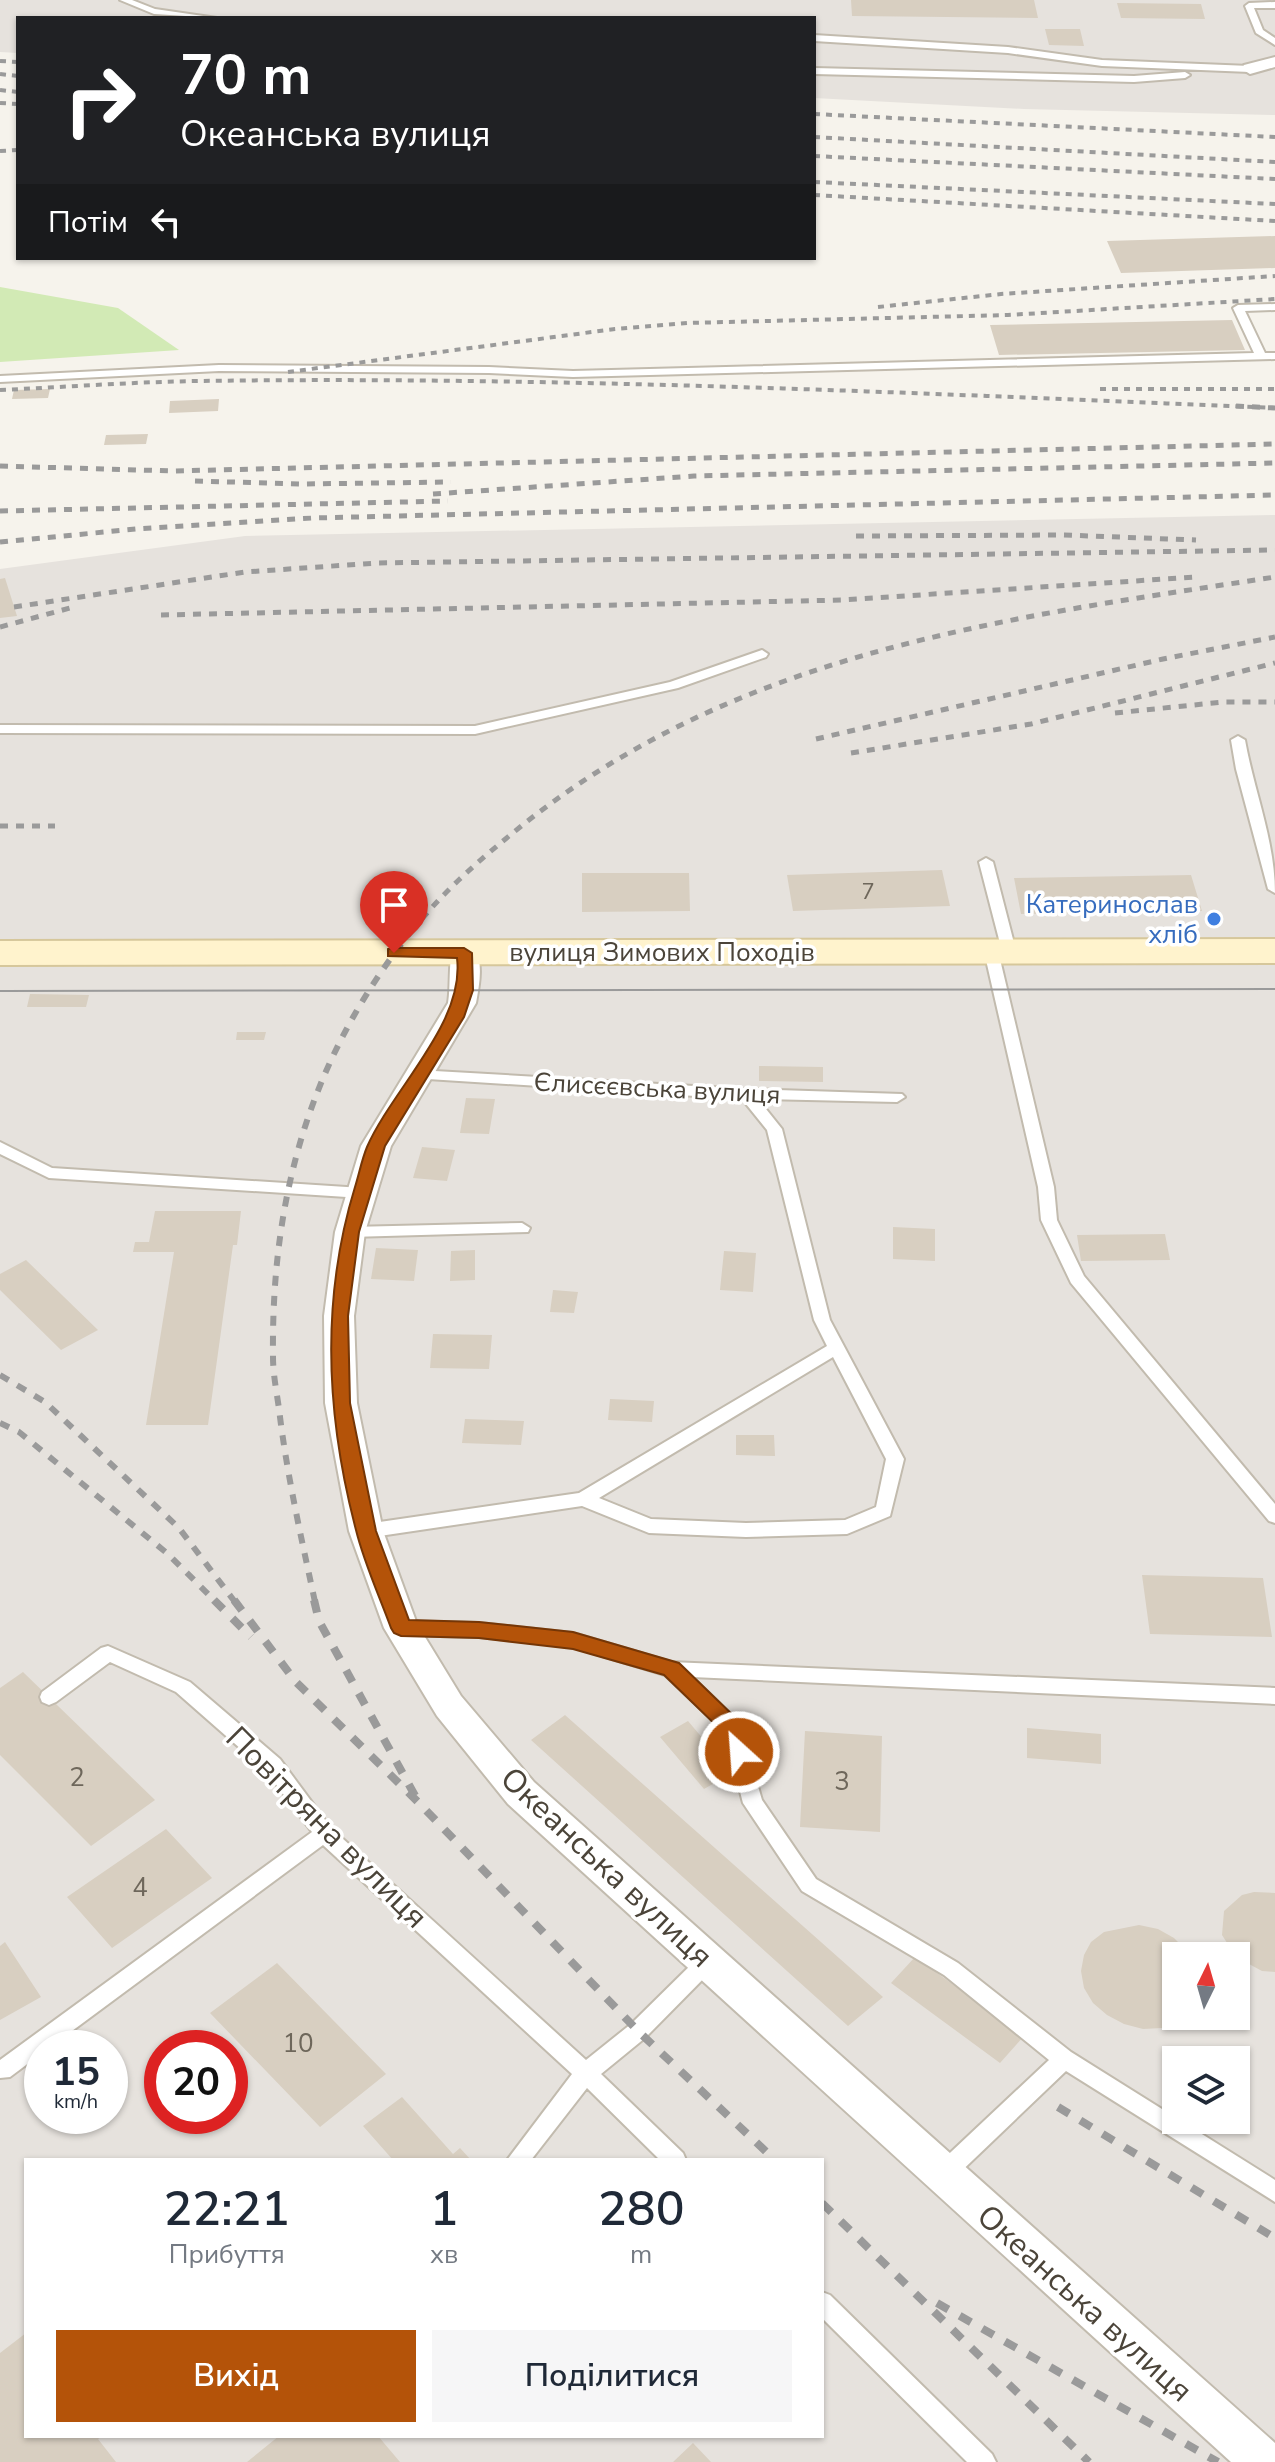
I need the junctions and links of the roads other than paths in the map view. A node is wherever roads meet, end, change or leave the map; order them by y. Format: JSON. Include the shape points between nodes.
{"nodes":[{"id":1,"x":124,"y":0,"type":"edge"},
{"id":2,"x":1275,"y":5,"type":"edge"},
{"id":3,"x":196,"y":16,"type":"edge"},
{"id":4,"x":816,"y":38,"type":"edge"},
{"id":5,"x":1275,"y":42,"type":"edge"},
{"id":6,"x":1275,"y":62,"type":"edge"},
{"id":7,"x":1250,"y":69,"type":"junction"},
{"id":8,"x":816,"y":71,"type":"edge"},
{"id":9,"x":1275,"y":307,"type":"edge"},
{"id":10,"x":1261,"y":356,"type":"junction"},
{"id":11,"x":1275,"y":356,"type":"edge"},
{"id":12,"x":0,"y":379,"type":"edge"},
{"id":13,"x":762,"y":654,"type":"dead end"},
{"id":14,"x":0,"y":729,"type":"edge"},
{"id":15,"x":1238,"y":740,"type":"dead end"},
{"id":16,"x":986,"y":862,"type":"dead end"},
{"id":17,"x":1275,"y":889,"type":"edge"},
{"id":18,"x":1000,"y":951,"type":"junction"},
{"id":19,"x":1275,"y":951,"type":"edge"},
{"id":20,"x":0,"y":953,"type":"edge"},
{"id":21,"x":464,"y":953,"type":"junction"},
{"id":22,"x":417,"y":1075,"type":"junction"},
{"id":23,"x":746,"y":1094,"type":"junction"},
{"id":24,"x":897,"y":1097,"type":"dead end"},
{"id":25,"x":0,"y":1147,"type":"edge"},
{"id":26,"x":362,"y":1193,"type":"junction"},
{"id":27,"x":522,"y":1228,"type":"dead end"},
{"id":28,"x":350,"y":1232,"type":"junction"},
{"id":29,"x":836,"y":1348,"type":"junction"},
{"id":30,"x":583,"y":1499,"type":"junction"},
{"id":31,"x":1275,"y":1516,"type":"edge"},
{"id":32,"x":366,"y":1531,"type":"junction"},
{"id":33,"x":401,"y":1628,"type":"junction"},
{"id":34,"x":671,"y":1669,"type":"junction"},
{"id":35,"x":1275,"y":1696,"type":"edge"},
{"id":36,"x":49,"y":1697,"type":"dead end"},
{"id":37,"x":324,"y":1834,"type":"junction"},
{"id":38,"x":707,"y":1962,"type":"junction"},
{"id":39,"x":1064,"y":2059,"type":"junction"},
{"id":40,"x":3,"y":2070,"type":"dead end"},
{"id":41,"x":586,"y":2073,"type":"junction"},
{"id":42,"x":520,"y":2158,"type":"edge"},
{"id":43,"x":673,"y":2158,"type":"edge"},
{"id":44,"x":942,"y":2175,"type":"junction"},
{"id":45,"x":1275,"y":2192,"type":"edge"},
{"id":46,"x":824,"y":2305,"type":"edge"},
{"id":47,"x":1275,"y":2455,"type":"edge"},
{"id":48,"x":984,"y":2462,"type":"edge"},
{"id":49,"x":1265,"y":2462,"type":"edge"}],
"edges":[{"from":1,"to":3,"type":"lane","via":[[154,11]]},
{"from":2,"to":5,"type":"lane","via":[[1249,6],[1259,31]]},
{"from":4,"to":7,"type":"lane","via":[[1008,50],[1102,63]]},
{"from":6,"to":7,"type":"street"},
{"from":7,"to":8,"type":"lane","via":[[1134,79]]},
{"from":9,"to":10,"type":"lane","via":[[1238,308]]},
{"from":10,"to":11,"type":"lane"},
{"from":10,"to":12,"type":"lane","via":[[573,374],[219,368]]},
{"from":13,"to":14,"type":"lane","via":[[674,685],[475,730]]},
{"from":15,"to":17,"type":"lane"},
{"from":16,"to":18,"type":"lane"},
{"from":18,"to":19,"type":"main road","name":"вулиця Зимових Походів"},
{"from":18,"to":21,"type":"main road","name":"вулиця Зимових Походів"},
{"from":18,"to":31,"type":"lane","via":[[1049,1220],[1077,1279]]},
{"from":20,"to":21,"type":"main road","name":"вулиця Зимових Походів"},
{"from":21,"to":22,"type":"street","name":"Океанська вулиця","via":[[462,1003]]},
{"from":22,"to":23,"type":"lane","name":"Єлисєєвська вулиця"},
{"from":22,"to":26,"type":"street","name":"Океанська вулиця","via":[[376,1146]]},
{"from":23,"to":24,"type":"lane","name":"Єлисєєвська вулиця"},
{"from":23,"to":29,"type":"lane","via":[[774,1129],[822,1320]]},
{"from":25,"to":26,"type":"lane","via":[[49,1173]]},
{"from":26,"to":28,"type":"street","name":"Океанська вулиця"},
{"from":27,"to":28,"type":"lane"},
{"from":28,"to":32,"type":"street","name":"Океанська вулиця","via":[[339,1316],[341,1403]]},
{"from":29,"to":30,"type":"lane"},
{"from":29,"to":30,"type":"lane","via":[[895,1459],[884,1511],[847,1527],[746,1530],[649,1526]]},
{"from":30,"to":32,"type":"lane"},
{"from":32,"to":33,"type":"street","name":"Океанська вулиця"},
{"from":33,"to":34,"type":"lane","via":[[573,1640]]},
{"from":33,"to":38,"type":"street","name":"Океанська вулиця","via":[[449,1706],[521,1793]]},
{"from":34,"to":35,"type":"lane"},
{"from":34,"to":39,"type":"lane","via":[[732,1727],[753,1803],[809,1885],[951,1969]]},
{"from":36,"to":37,"type":"lane","name":"Повітряна вулиця","via":[[108,1653],[183,1687],[273,1765]]},
{"from":37,"to":40,"type":"lane"},
{"from":37,"to":41,"type":"lane","name":"Повітряна вулиця"},
{"from":38,"to":41,"type":"lane","via":[[638,2031]]},
{"from":38,"to":44,"type":"street","name":"Океанська вулиця"},
{"from":39,"to":44,"type":"lane"},
{"from":39,"to":45,"type":"lane"},
{"from":41,"to":42,"type":"lane"},
{"from":41,"to":43,"type":"lane","name":"Повітряна вулиця"},
{"from":44,"to":49,"type":"street","name":"Океанська вулиця"},
{"from":46,"to":48,"type":"lane"},
{"from":47,"to":49,"type":"lane"}]}
